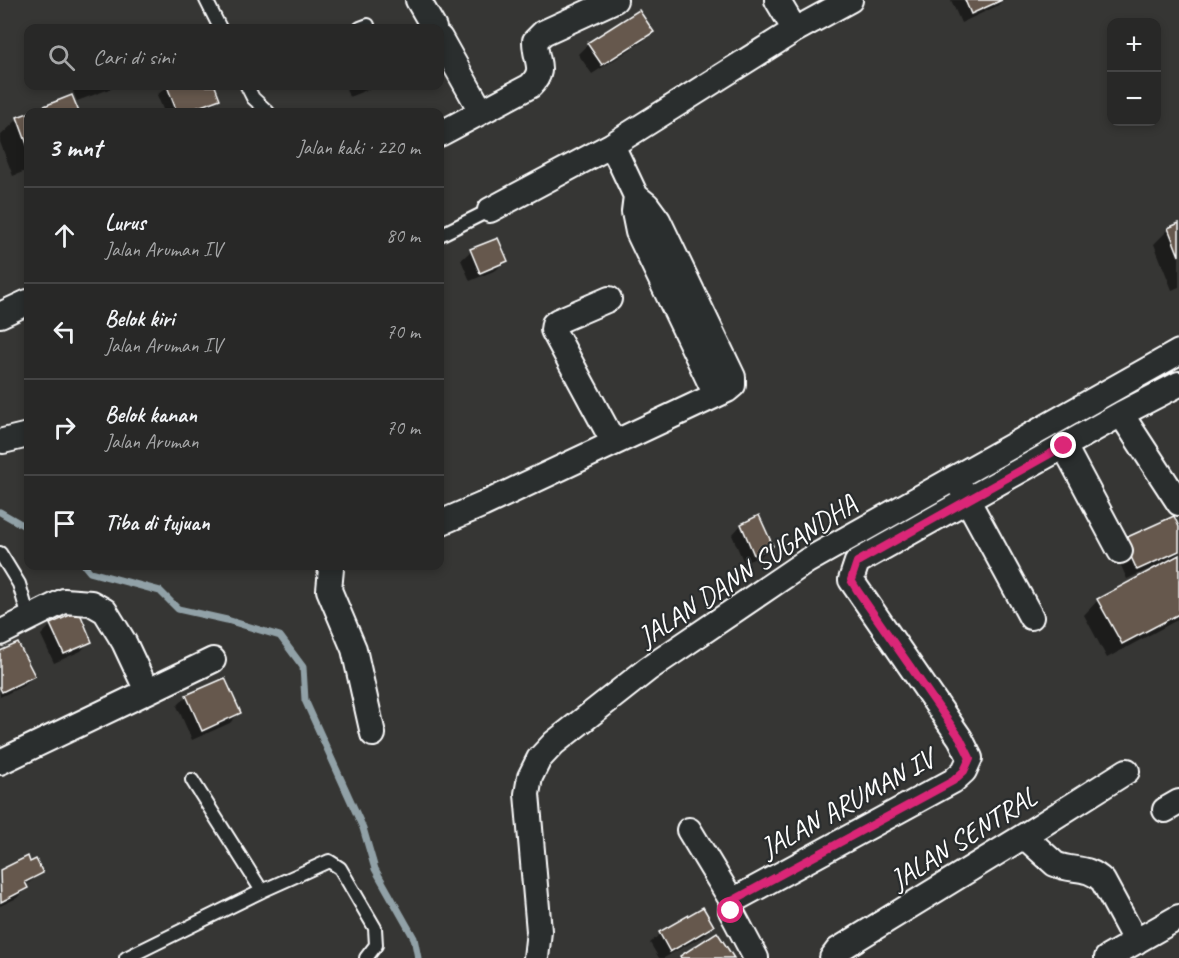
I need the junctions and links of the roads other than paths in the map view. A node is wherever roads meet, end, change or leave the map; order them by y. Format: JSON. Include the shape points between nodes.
{"nodes":[{"id":1,"x":206,"y":0,"type":"edge"},
{"id":2,"x":418,"y":0,"type":"edge"},
{"id":3,"x":777,"y":0,"type":"edge"},
{"id":4,"x":850,"y":0,"type":"edge"},
{"id":5,"x":601,"y":3,"type":"edge"},
{"id":6,"x":218,"y":24,"type":"edge"},
{"id":7,"x":432,"y":24,"type":"edge"},
{"id":8,"x":795,"y":30,"type":"junction"},
{"id":9,"x":444,"y":45,"type":"edge"},
{"id":10,"x":249,"y":90,"type":"edge"},
{"id":11,"x":264,"y":108,"type":"edge"},
{"id":12,"x":481,"y":111,"type":"junction"},
{"id":13,"x":444,"y":132,"type":"edge"},
{"id":14,"x":612,"y":145,"type":"junction"},
{"id":15,"x":490,"y":210,"type":"joint"},
{"id":16,"x":444,"y":234,"type":"edge"},
{"id":17,"x":609,"y":299,"type":"dead end"},
{"id":18,"x":24,"y":304,"type":"edge"},
{"id":19,"x":0,"y":315,"type":"edge"},
{"id":20,"x":1179,"y":352,"type":"edge"},
{"id":21,"x":1179,"y":384,"type":"edge"},
{"id":22,"x":1121,"y":414,"type":"junction"},
{"id":23,"x":24,"y":436,"type":"edge"},
{"id":24,"x":3,"y":441,"type":"dead end"},
{"id":25,"x":614,"y":443,"type":"junction"},
{"id":26,"x":1064,"y":446,"type":"junction"},
{"id":27,"x":956,"y":478,"type":"junction"},
{"id":28,"x":968,"y":501,"type":"junction"},
{"id":29,"x":1179,"y":503,"type":"edge"},
{"id":30,"x":444,"y":521,"type":"edge"},
{"id":31,"x":1120,"y":550,"type":"dead end"},
{"id":32,"x":0,"y":553,"type":"edge"},
{"id":33,"x":331,"y":570,"type":"edge"},
{"id":34,"x":1031,"y":617,"type":"dead end"},
{"id":35,"x":29,"y":618,"type":"junction"},
{"id":36,"x":0,"y":633,"type":"edge"},
{"id":37,"x":213,"y":660,"type":"dead end"},
{"id":38,"x":147,"y":691,"type":"junction"},
{"id":39,"x":373,"y":734,"type":"dead end"},
{"id":40,"x":0,"y":762,"type":"edge"},
{"id":41,"x":1127,"y":771,"type":"dead end"},
{"id":42,"x":192,"y":780,"type":"dead end"},
{"id":43,"x":688,"y":830,"type":"dead end"},
{"id":44,"x":1024,"y":837,"type":"junction"},
{"id":45,"x":262,"y":891,"type":"junction"},
{"id":46,"x":732,"y":901,"type":"junction"},
{"id":47,"x":1179,"y":917,"type":"edge"},
{"id":48,"x":1136,"y":942,"type":"junction"},
{"id":49,"x":126,"y":958,"type":"edge"},
{"id":50,"x":366,"y":958,"type":"edge"},
{"id":51,"x":536,"y":958,"type":"edge"},
{"id":52,"x":756,"y":958,"type":"edge"},
{"id":53,"x":832,"y":958,"type":"edge"},
{"id":54,"x":1107,"y":958,"type":"edge"}],
"edges":[{"from":1,"to":6,"type":"lane"},
{"from":2,"to":7,"type":"street"},
{"from":3,"to":8,"type":"street"},
{"from":4,"to":8,"type":"street"},
{"from":5,"to":12,"type":"street","via":[[543,33],[535,41],[541,71],[537,79]]},
{"from":8,"to":14,"type":"street"},
{"from":9,"to":12,"type":"street"},
{"from":10,"to":11,"type":"lane"},
{"from":12,"to":13,"type":"street"},
{"from":14,"to":15,"type":"street"},
{"from":14,"to":25,"type":"street","via":[[636,196],[658,220],[733,377],[731,388]]},
{"from":15,"to":16,"type":"lane"},
{"from":17,"to":25,"type":"street","via":[[558,321],[553,330]]},
{"from":18,"to":19,"type":"street"},
{"from":20,"to":27,"type":"street","name":"JALAN DANN SUGANDHA"},
{"from":21,"to":22,"type":"street"},
{"from":22,"to":26,"type":"street"},
{"from":22,"to":29,"type":"street"},
{"from":23,"to":24,"type":"street"},
{"from":25,"to":30,"type":"street"},
{"from":26,"to":28,"type":"street"},
{"from":26,"to":31,"type":"street"},
{"from":27,"to":28,"type":"street"},
{"from":27,"to":51,"type":"street","name":"JALAN DANN SUGANDHA","via":[[807,561],[648,669],[539,759],[527,794],[539,931]]},
{"from":28,"to":34,"type":"street"},
{"from":28,"to":46,"type":"street","name":"JALAN ARUMAN IV","via":[[857,562],[851,580],[960,738],[970,758],[964,771],[953,781]]},
{"from":32,"to":35,"type":"lane","via":[[19,584]]},
{"from":33,"to":39,"type":"street","via":[[329,590],[354,649]]},
{"from":35,"to":36,"type":"street"},
{"from":35,"to":38,"type":"street","via":[[64,601],[91,603],[105,610]]},
{"from":37,"to":38,"type":"street"},
{"from":38,"to":40,"type":"street"},
{"from":41,"to":44,"type":"street","name":"JALAN SENTRAL"},
{"from":42,"to":45,"type":"lane"},
{"from":43,"to":46,"type":"street"},
{"from":44,"to":48,"type":"street","via":[[1055,864],[1098,876]]},
{"from":44,"to":53,"type":"street","name":"JALAN SENTRAL","via":[[838,950]]},
{"from":45,"to":49,"type":"lane"},
{"from":45,"to":50,"type":"lane","via":[[329,861],[340,867],[375,928],[376,945]]},
{"from":46,"to":52,"type":"street","via":[[731,911]]},
{"from":47,"to":48,"type":"street"},
{"from":48,"to":54,"type":"street"}]}
